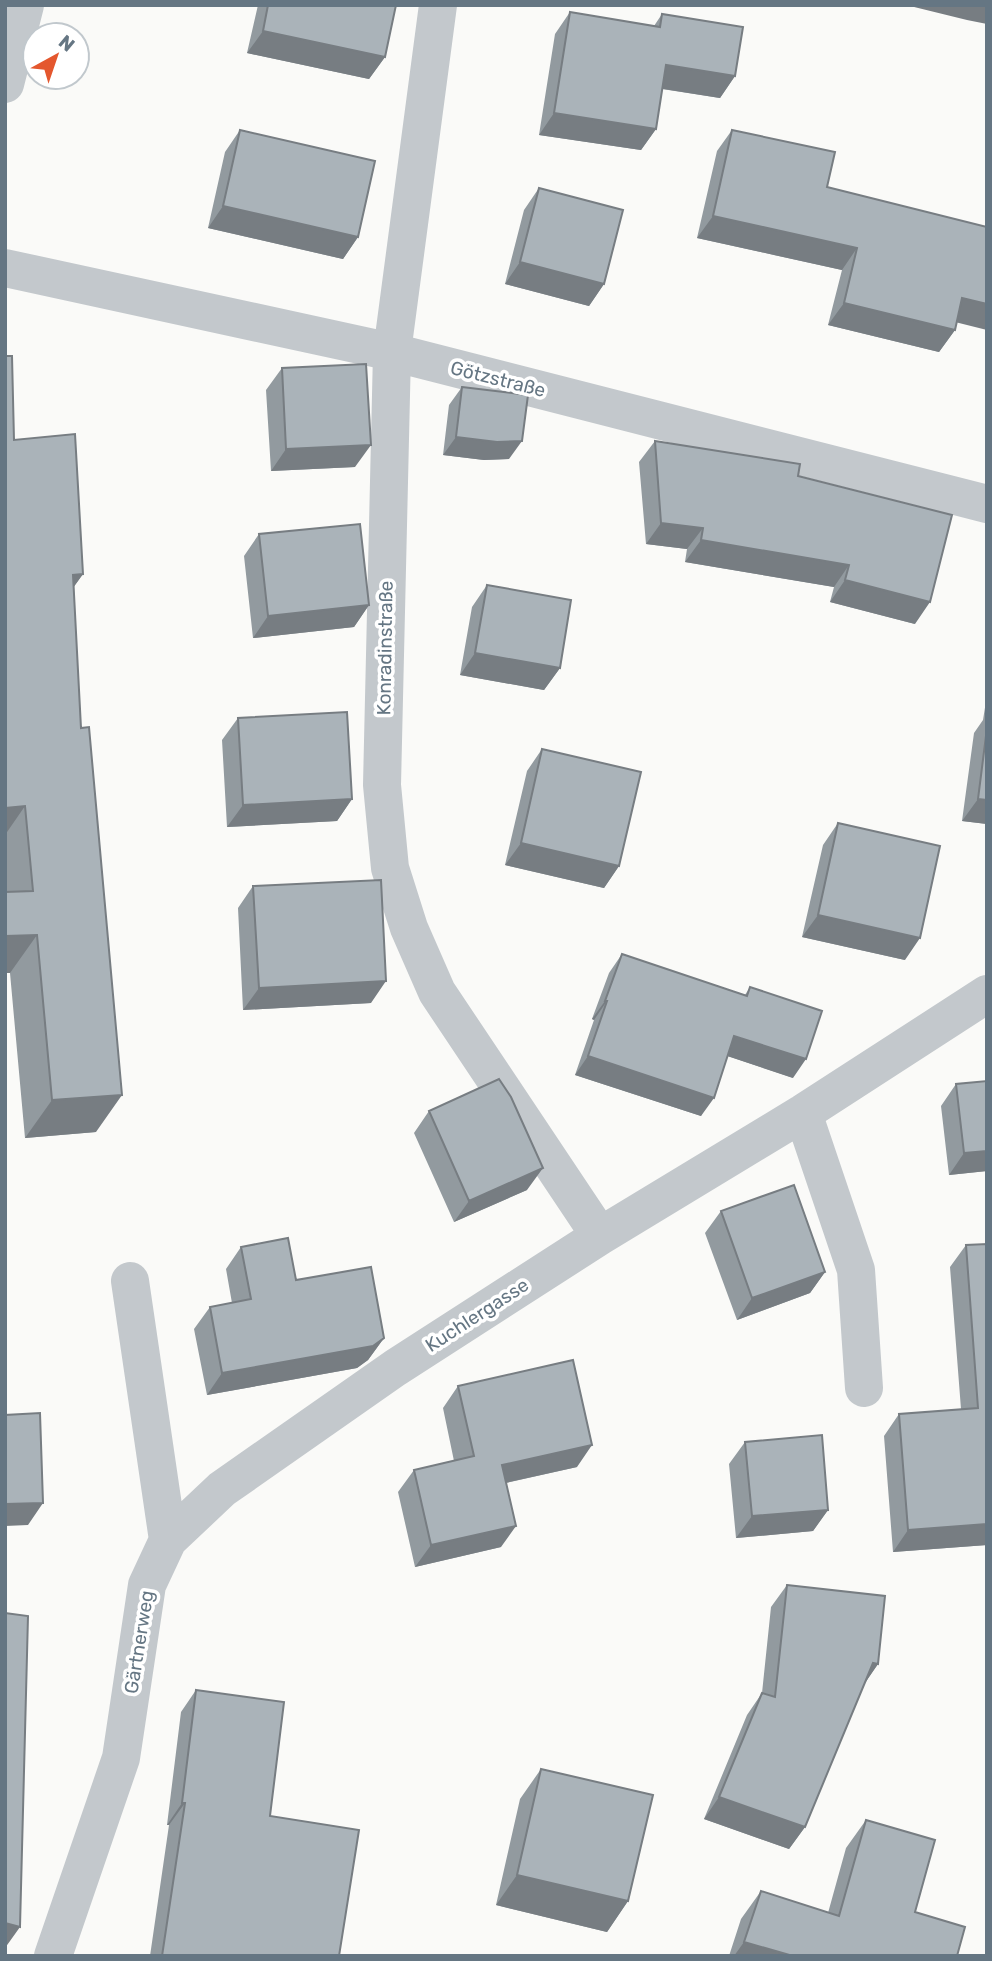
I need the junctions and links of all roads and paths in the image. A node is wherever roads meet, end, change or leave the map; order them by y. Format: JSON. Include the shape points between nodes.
{"nodes":[{"id":1,"x":24,"y":5,"type":"edge"},
{"id":2,"x":438,"y":5,"type":"edge"},
{"id":3,"x":5,"y":84,"type":"edge"},
{"id":4,"x":5,"y":268,"type":"edge"},
{"id":5,"x":392,"y":352,"type":"junction"},
{"id":6,"x":987,"y":504,"type":"edge"},
{"id":7,"x":987,"y":994,"type":"edge"},
{"id":8,"x":803,"y":1113,"type":"junction"},
{"id":9,"x":600,"y":1236,"type":"junction"},
{"id":10,"x":130,"y":1281,"type":"dead end"},
{"id":11,"x":864,"y":1388,"type":"dead end"},
{"id":12,"x":168,"y":1540,"type":"junction"},
{"id":13,"x":54,"y":1956,"type":"edge"}],
"edges":[{"from":1,"to":3,"type":"street"},
{"from":2,"to":5,"type":"street","name":"Konradinstraße"},
{"from":4,"to":5,"type":"street","name":"Götzstraße"},
{"from":5,"to":6,"type":"street","name":"Götzstraße"},
{"from":5,"to":9,"type":"street","name":"Konradinstraße","via":[[382,785],[390,868],[437,992]]},
{"from":7,"to":8,"type":"street","name":"Kuchlergasse"},
{"from":8,"to":9,"type":"street","name":"Kuchlergasse"},
{"from":8,"to":11,"type":"street","via":[[856,1270]]},
{"from":9,"to":12,"type":"street","name":"Kuchlergasse","via":[[395,1368],[222,1489]]},
{"from":10,"to":12,"type":"street"},
{"from":12,"to":13,"type":"street","name":"Gärtnerweg","via":[[147,1585],[121,1758]]}]}
